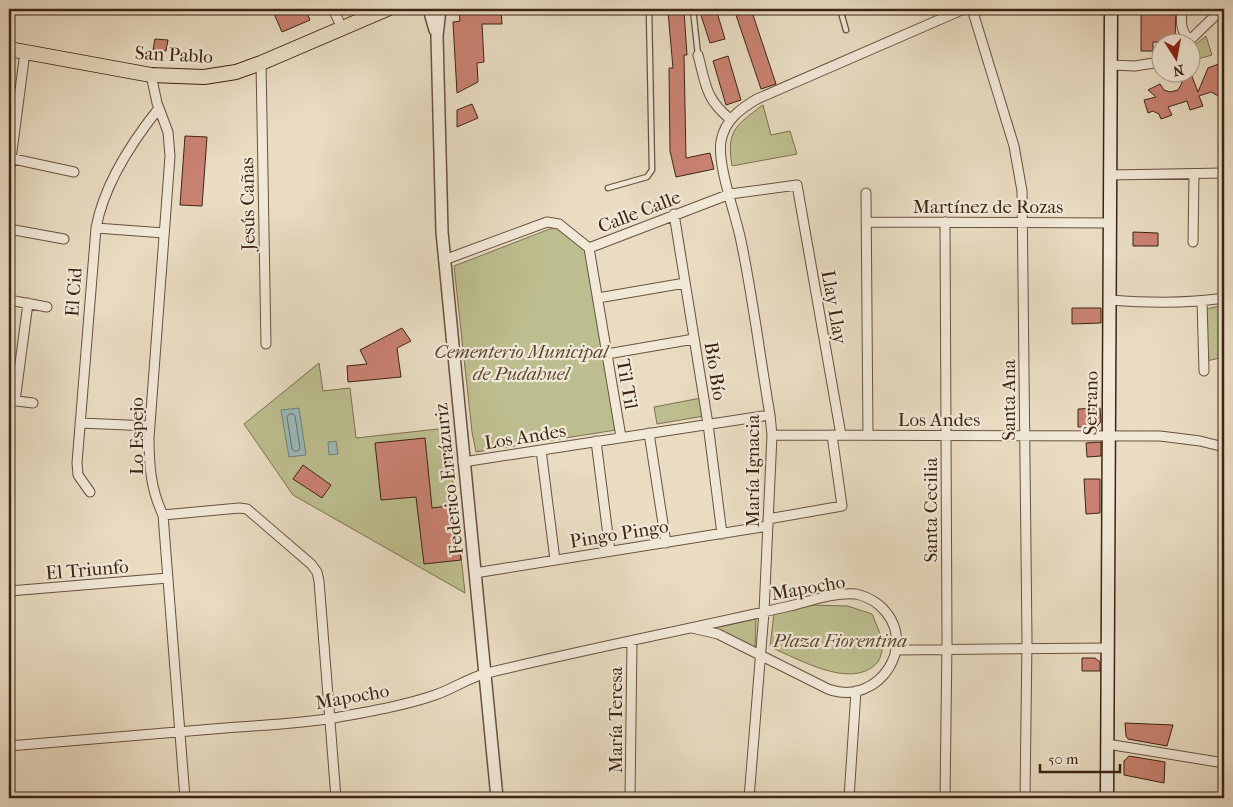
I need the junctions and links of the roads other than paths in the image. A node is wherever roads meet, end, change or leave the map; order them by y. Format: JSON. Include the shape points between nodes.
{"nodes":[{"id":1,"x":333,"y":9,"type":"edge"},
{"id":2,"x":387,"y":9,"type":"edge"},
{"id":3,"x":430,"y":9,"type":"edge"},
{"id":4,"x":440,"y":9,"type":"edge"},
{"id":5,"x":649,"y":9,"type":"edge"},
{"id":6,"x":693,"y":9,"type":"edge"},
{"id":7,"x":840,"y":9,"type":"edge"},
{"id":8,"x":964,"y":9,"type":"edge"},
{"id":9,"x":972,"y":9,"type":"edge"},
{"id":10,"x":1111,"y":9,"type":"edge"},
{"id":11,"x":1182,"y":9,"type":"edge"},
{"id":12,"x":1222,"y":9,"type":"edge"},
{"id":13,"x":342,"y":28,"type":"junction"},
{"id":14,"x":846,"y":30,"type":"dead end"},
{"id":15,"x":1184,"y":32,"type":"edge"},
{"id":16,"x":1198,"y":32,"type":"edge"},
{"id":17,"x":437,"y":36,"type":"junction"},
{"id":18,"x":9,"y":49,"type":"edge"},
{"id":19,"x":25,"y":52,"type":"junction"},
{"id":20,"x":698,"y":55,"type":"joint"},
{"id":21,"x":261,"y":63,"type":"junction"},
{"id":22,"x":1150,"y":64,"type":"edge"},
{"id":23,"x":1110,"y":66,"type":"junction"},
{"id":24,"x":151,"y":75,"type":"junction"},
{"id":25,"x":159,"y":108,"type":"junction"},
{"id":26,"x":730,"y":119,"type":"junction"},
{"id":27,"x":10,"y":159,"type":"edge"},
{"id":28,"x":74,"y":172,"type":"dead end"},
{"id":29,"x":1224,"y":173,"type":"edge"},
{"id":30,"x":9,"y":174,"type":"edge"},
{"id":31,"x":1194,"y":174,"type":"junction"},
{"id":32,"x":1110,"y":175,"type":"junction"},
{"id":33,"x":798,"y":185,"type":"joint"},
{"id":34,"x":608,"y":188,"type":"dead end"},
{"id":35,"x":866,"y":193,"type":"dead end"},
{"id":36,"x":730,"y":194,"type":"junction"},
{"id":37,"x":674,"y":214,"type":"junction"},
{"id":38,"x":866,"y":222,"type":"junction"},
{"id":39,"x":945,"y":222,"type":"junction"},
{"id":40,"x":1023,"y":223,"type":"junction"},
{"id":41,"x":1110,"y":223,"type":"junction"},
{"id":42,"x":96,"y":228,"type":"junction"},
{"id":43,"x":9,"y":229,"type":"edge"},
{"id":44,"x":164,"y":233,"type":"junction"},
{"id":45,"x":64,"y":239,"type":"dead end"},
{"id":46,"x":1193,"y":242,"type":"dead end"},
{"id":47,"x":589,"y":248,"type":"junction"},
{"id":48,"x":444,"y":260,"type":"junction"},
{"id":49,"x":685,"y":283,"type":"junction"},
{"id":50,"x":598,"y":298,"type":"junction"},
{"id":51,"x":1224,"y":298,"type":"edge"},
{"id":52,"x":9,"y":300,"type":"edge"},
{"id":53,"x":1110,"y":300,"type":"junction"},
{"id":54,"x":1202,"y":301,"type":"junction"},
{"id":55,"x":28,"y":303,"type":"junction"},
{"id":56,"x":47,"y":307,"type":"dead end"},
{"id":57,"x":694,"y":339,"type":"junction"},
{"id":58,"x":266,"y":344,"type":"dead end"},
{"id":59,"x":607,"y":354,"type":"junction"},
{"id":60,"x":1204,"y":371,"type":"dead end"},
{"id":61,"x":12,"y":400,"type":"edge"},
{"id":62,"x":33,"y":403,"type":"dead end"},
{"id":63,"x":770,"y":415,"type":"junction"},
{"id":64,"x":80,"y":423,"type":"junction"},
{"id":65,"x":708,"y":424,"type":"junction"},
{"id":66,"x":150,"y":426,"type":"junction"},
{"id":67,"x":649,"y":433,"type":"junction"},
{"id":68,"x":772,"y":435,"type":"junction"},
{"id":69,"x":836,"y":435,"type":"junction"},
{"id":70,"x":868,"y":435,"type":"junction"},
{"id":71,"x":946,"y":435,"type":"junction"},
{"id":72,"x":1025,"y":435,"type":"junction"},
{"id":73,"x":1108,"y":436,"type":"junction"},
{"id":74,"x":621,"y":438,"type":"junction"},
{"id":75,"x":596,"y":441,"type":"junction"},
{"id":76,"x":1224,"y":447,"type":"edge"},
{"id":77,"x":540,"y":450,"type":"junction"},
{"id":78,"x":463,"y":462,"type":"junction"},
{"id":79,"x":90,"y":492,"type":"dead end"},
{"id":80,"x":842,"y":506,"type":"joint"},
{"id":81,"x":163,"y":515,"type":"junction"},
{"id":82,"x":768,"y":523,"type":"junction"},
{"id":83,"x":722,"y":534,"type":"junction"},
{"id":84,"x":666,"y":542,"type":"junction"},
{"id":85,"x":610,"y":551,"type":"junction"},
{"id":86,"x":555,"y":560,"type":"junction"},
{"id":87,"x":475,"y":573,"type":"junction"},
{"id":88,"x":168,"y":578,"type":"junction"},
{"id":89,"x":9,"y":592,"type":"edge"},
{"id":90,"x":764,"y":612,"type":"junction"},
{"id":91,"x":692,"y":628,"type":"junction"},
{"id":92,"x":632,"y":641,"type":"junction"},
{"id":93,"x":1108,"y":648,"type":"junction"},
{"id":94,"x":1027,"y":649,"type":"junction"},
{"id":95,"x":896,"y":650,"type":"junction"},
{"id":96,"x":947,"y":650,"type":"junction"},
{"id":97,"x":760,"y":655,"type":"junction"},
{"id":98,"x":485,"y":674,"type":"junction"},
{"id":99,"x":856,"y":691,"type":"junction"},
{"id":100,"x":330,"y":719,"type":"junction"},
{"id":101,"x":180,"y":732,"type":"junction"},
{"id":102,"x":1107,"y":744,"type":"junction"},
{"id":103,"x":9,"y":746,"type":"edge"},
{"id":104,"x":1224,"y":763,"type":"edge"},
{"id":105,"x":186,"y":798,"type":"edge"},
{"id":106,"x":336,"y":798,"type":"edge"},
{"id":107,"x":497,"y":798,"type":"edge"},
{"id":108,"x":630,"y":798,"type":"edge"},
{"id":109,"x":749,"y":798,"type":"edge"},
{"id":110,"x":849,"y":798,"type":"edge"},
{"id":111,"x":945,"y":798,"type":"edge"},
{"id":112,"x":1024,"y":798,"type":"edge"},
{"id":113,"x":1107,"y":798,"type":"edge"}],
"edges":[{"from":1,"to":13,"type":"street"},
{"from":2,"to":13,"type":"main road","name":"San Pablo"},
{"from":3,"to":17,"type":"street","name":"Federico Errázuriz"},
{"from":4,"to":17,"type":"street","name":"Federico Errázuriz"},
{"from":5,"to":34,"type":"lane","via":[[652,170],[647,177]]},
{"from":6,"to":20,"type":"lane"},
{"from":7,"to":14,"type":"lane"},
{"from":8,"to":26,"type":"street","via":[[757,98]]},
{"from":9,"to":40,"type":"street","name":"Santa Ana","via":[[1018,161]]},
{"from":10,"to":23,"type":"main road","name":"Serrano"},
{"from":11,"to":15,"type":"street"},
{"from":12,"to":16,"type":"street"},
{"from":13,"to":21,"type":"main road","name":"San Pablo"},
{"from":17,"to":48,"type":"street","name":"Federico Errázuriz"},
{"from":18,"to":19,"type":"main road","name":"San Pablo"},
{"from":19,"to":24,"type":"main road","name":"San Pablo"},
{"from":19,"to":27,"type":"street"},
{"from":20,"to":26,"type":"street","via":[[708,95]]},
{"from":21,"to":24,"type":"main road","name":"San Pablo","via":[[236,72],[204,77]]},
{"from":21,"to":58,"type":"street","name":"Jesús Cañas"},
{"from":22,"to":23,"type":"street"},
{"from":23,"to":32,"type":"main road","name":"Serrano"},
{"from":24,"to":25,"type":"street","name":"Lo Espejo"},
{"from":25,"to":42,"type":"street","name":"El Cid","via":[[114,177],[100,207]]},
{"from":25,"to":44,"type":"street","name":"Lo Espejo","via":[[170,148]]},
{"from":26,"to":36,"type":"street","name":"María Ignacia","via":[[720,150]]},
{"from":27,"to":28,"type":"street"},
{"from":27,"to":30,"type":"street"},
{"from":29,"to":31,"type":"street"},
{"from":31,"to":32,"type":"street"},
{"from":31,"to":46,"type":"street"},
{"from":32,"to":41,"type":"main road","name":"Serrano"},
{"from":33,"to":36,"type":"street","name":"Calle Calle"},
{"from":33,"to":69,"type":"street","name":"Llay Llay"},
{"from":35,"to":38,"type":"street"},
{"from":36,"to":37,"type":"street","name":"Calle Calle"},
{"from":36,"to":63,"type":"street","name":"María Ignacia","via":[[742,243]]},
{"from":37,"to":47,"type":"street","name":"Calle Calle"},
{"from":37,"to":49,"type":"street","name":"Bío Bío"},
{"from":38,"to":39,"type":"street","name":"Martínez de Rozas"},
{"from":38,"to":70,"type":"street"},
{"from":39,"to":40,"type":"street","name":"Martínez de Rozas"},
{"from":39,"to":71,"type":"street","name":"Santa Cecilia"},
{"from":40,"to":41,"type":"street","name":"Martínez de Rozas"},
{"from":40,"to":72,"type":"street","name":"Santa Ana"},
{"from":41,"to":53,"type":"main road","name":"Serrano"},
{"from":42,"to":44,"type":"street"},
{"from":42,"to":64,"type":"street","name":"El Cid"},
{"from":43,"to":45,"type":"street"},
{"from":44,"to":66,"type":"street","name":"Lo Espejo"},
{"from":47,"to":48,"type":"street","name":"Calle Calle","via":[[559,224],[547,222]]},
{"from":47,"to":50,"type":"street","name":"Til Til"},
{"from":48,"to":78,"type":"street","name":"Federico Errázuriz"},
{"from":49,"to":50,"type":"street"},
{"from":49,"to":57,"type":"street","name":"Bío Bío"},
{"from":50,"to":59,"type":"street","name":"Til Til"},
{"from":51,"to":54,"type":"street"},
{"from":52,"to":55,"type":"street"},
{"from":53,"to":54,"type":"street","via":[[1156,304]]},
{"from":53,"to":73,"type":"main road","name":"Serrano"},
{"from":54,"to":60,"type":"street"},
{"from":55,"to":56,"type":"street"},
{"from":55,"to":61,"type":"street"},
{"from":57,"to":59,"type":"street"},
{"from":57,"to":65,"type":"street","name":"Bío Bío"},
{"from":59,"to":74,"type":"street","name":"Til Til"},
{"from":61,"to":62,"type":"street"},
{"from":63,"to":65,"type":"street","name":"Los Andes"},
{"from":63,"to":68,"type":"street","name":"María Ignacia"},
{"from":64,"to":66,"type":"street"},
{"from":64,"to":79,"type":"street","name":"El Cid","via":[[77,469]]},
{"from":65,"to":67,"type":"street","name":"Los Andes"},
{"from":65,"to":83,"type":"street","name":"Bío Bío"},
{"from":66,"to":81,"type":"street","name":"Lo Espejo","via":[[150,471]]},
{"from":67,"to":74,"type":"street","name":"Los Andes"},
{"from":67,"to":84,"type":"street"},
{"from":68,"to":69,"type":"street","name":"Los Andes"},
{"from":68,"to":82,"type":"street","name":"María Ignacia"},
{"from":69,"to":70,"type":"street","name":"Los Andes"},
{"from":69,"to":80,"type":"street","name":"Llay Llay"},
{"from":70,"to":71,"type":"street","name":"Los Andes"},
{"from":71,"to":72,"type":"street","name":"Los Andes"},
{"from":71,"to":96,"type":"street","name":"Santa Cecilia"},
{"from":72,"to":73,"type":"street","name":"Los Andes"},
{"from":72,"to":94,"type":"street","name":"Santa Ana"},
{"from":73,"to":76,"type":"street","name":"Los Andes","via":[[1174,437]]},
{"from":73,"to":93,"type":"main road","name":"Serrano"},
{"from":74,"to":75,"type":"street","name":"Los Andes"},
{"from":75,"to":77,"type":"street","name":"Los Andes"},
{"from":75,"to":85,"type":"street"},
{"from":77,"to":78,"type":"street","name":"Los Andes"},
{"from":77,"to":86,"type":"street"},
{"from":78,"to":87,"type":"street","name":"Federico Errázuriz"},
{"from":80,"to":82,"type":"street","name":"Pingo Pingo"},
{"from":81,"to":88,"type":"street","name":"Lo Espejo"},
{"from":81,"to":100,"type":"street","via":[[247,509],[314,568],[319,581]]},
{"from":82,"to":83,"type":"street","name":"Pingo Pingo"},
{"from":82,"to":90,"type":"street","name":"María Ignacia"},
{"from":83,"to":84,"type":"street","name":"Pingo Pingo"},
{"from":84,"to":85,"type":"street","name":"Pingo Pingo"},
{"from":85,"to":86,"type":"street","name":"Pingo Pingo"},
{"from":86,"to":87,"type":"street","name":"Pingo Pingo"},
{"from":87,"to":98,"type":"street","name":"Federico Errázuriz"},
{"from":88,"to":89,"type":"street","name":"El Triunfo"},
{"from":88,"to":101,"type":"street","name":"Lo Espejo"},
{"from":90,"to":91,"type":"street","name":"Mapocho"},
{"from":90,"to":95,"type":"street","name":"Mapocho","via":[[835,596],[862,596],[876,603],[891,619],[896,632]]},
{"from":90,"to":97,"type":"street","name":"María Ignacia"},
{"from":91,"to":92,"type":"street","name":"Mapocho"},
{"from":91,"to":97,"type":"street","name":"Mapocho","via":[[718,634]]},
{"from":92,"to":98,"type":"street","name":"Mapocho"},
{"from":92,"to":108,"type":"street","name":"María Teresa"},
{"from":93,"to":94,"type":"street"},
{"from":93,"to":102,"type":"main road","name":"Serrano"},
{"from":94,"to":96,"type":"street"},
{"from":94,"to":112,"type":"street","name":"Santa Ana"},
{"from":95,"to":96,"type":"street"},
{"from":95,"to":99,"type":"street","name":"Mapocho","via":[[886,673],[877,682]]},
{"from":96,"to":111,"type":"street","name":"Santa Cecilia"},
{"from":97,"to":99,"type":"street","name":"Mapocho","via":[[835,691]]},
{"from":97,"to":109,"type":"street","name":"María Ignacia"},
{"from":98,"to":100,"type":"street","name":"Mapocho","via":[[423,699]]},
{"from":98,"to":107,"type":"street","name":"Federico Errázuriz"},
{"from":99,"to":110,"type":"street"},
{"from":100,"to":101,"type":"street","name":"Mapocho"},
{"from":100,"to":106,"type":"street"},
{"from":101,"to":103,"type":"street","name":"Mapocho"},
{"from":101,"to":105,"type":"street","name":"Lo Espejo"},
{"from":102,"to":104,"type":"street"},
{"from":102,"to":113,"type":"main road","name":"Serrano"}]}
